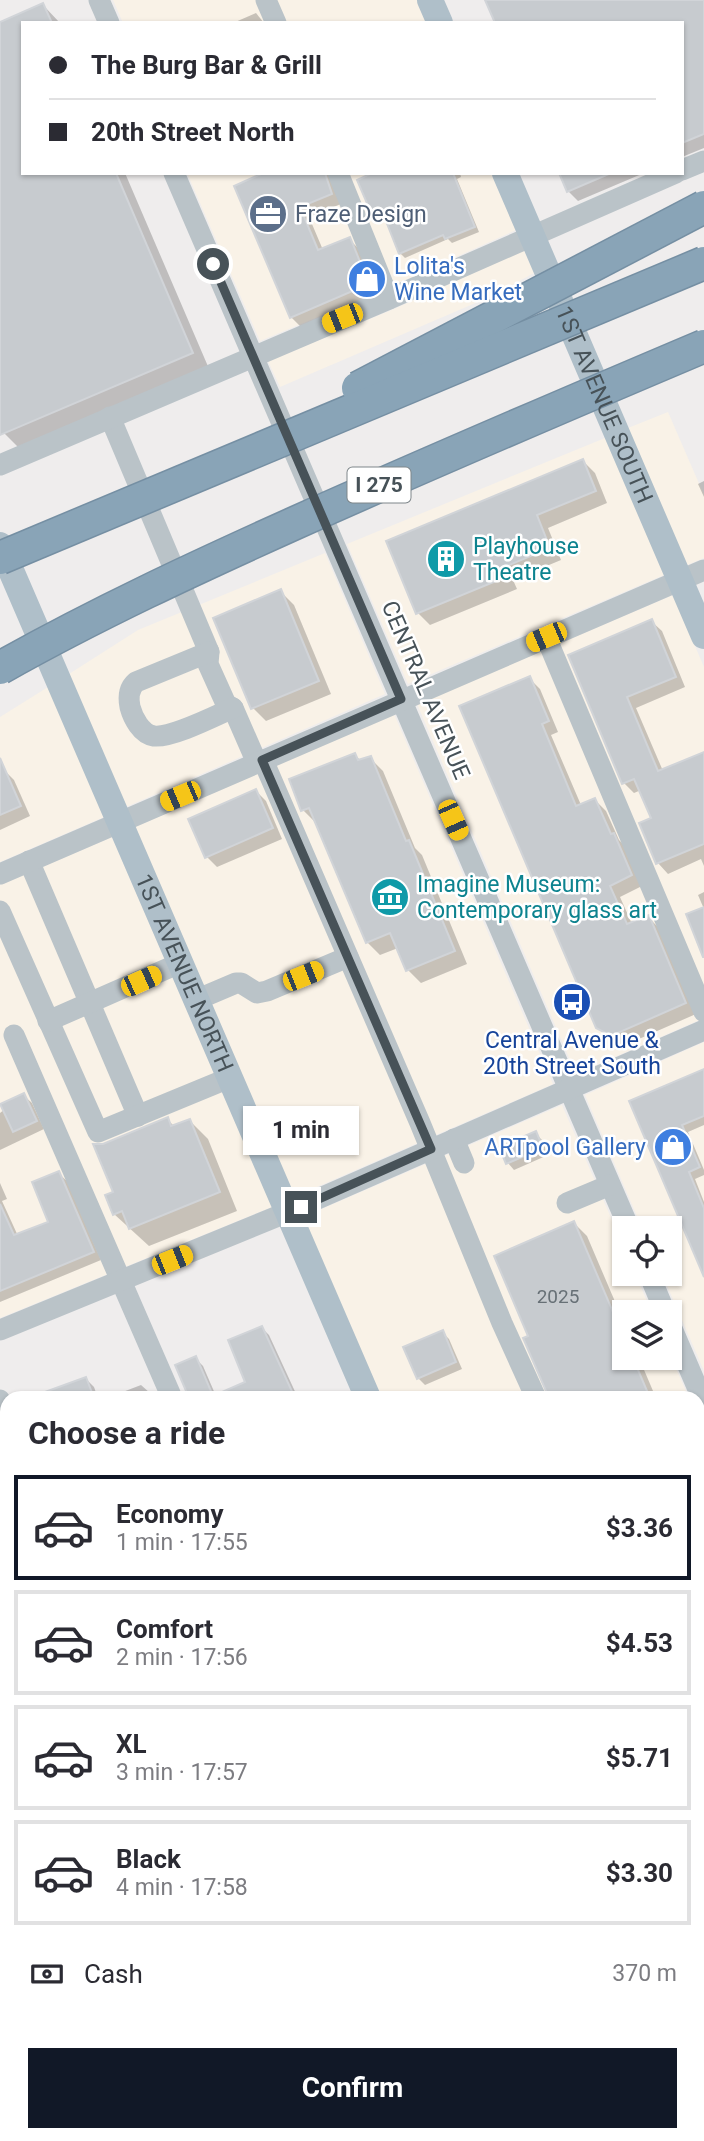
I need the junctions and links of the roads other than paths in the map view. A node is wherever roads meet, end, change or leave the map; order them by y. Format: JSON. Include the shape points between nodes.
{"nodes":[{"id":1,"x":99,"y":0,"type":"edge"},
{"id":2,"x":267,"y":0,"type":"edge"},
{"id":3,"x":430,"y":0,"type":"edge"},
{"id":4,"x":108,"y":21,"type":"edge"},
{"id":5,"x":275,"y":21,"type":"edge"},
{"id":6,"x":439,"y":21,"type":"edge"},
{"id":7,"x":704,"y":161,"type":"edge"},
{"id":8,"x":684,"y":169,"type":"edge"},
{"id":9,"x":175,"y":175,"type":"edge"},
{"id":10,"x":339,"y":175,"type":"edge"},
{"id":11,"x":506,"y":175,"type":"edge"},
{"id":12,"x":671,"y":175,"type":"edge"},
{"id":13,"x":704,"y":207,"type":"edge"},
{"id":14,"x":531,"y":236,"type":"junction"},
{"id":15,"x":704,"y":264,"type":"edge"},
{"id":16,"x":389,"y":299,"type":"junction"},
{"id":17,"x":704,"y":346,"type":"edge"},
{"id":18,"x":253,"y":356,"type":"junction"},
{"id":19,"x":110,"y":417,"type":"junction"},
{"id":20,"x":0,"y":465,"type":"edge"},
{"id":21,"x":190,"y":477,"type":"junction"},
{"id":22,"x":0,"y":545,"type":"edge"},
{"id":23,"x":0,"y":558,"type":"edge"},
{"id":24,"x":704,"y":569,"type":"edge"},
{"id":25,"x":680,"y":580,"type":"junction"},
{"id":26,"x":704,"y":636,"type":"edge"},
{"id":27,"x":546,"y":637,"type":"junction"},
{"id":28,"x":209,"y":652,"type":"junction"},
{"id":29,"x":0,"y":668,"type":"edge"},
{"id":30,"x":401,"y":699,"type":"junction"},
{"id":31,"x":233,"y":708,"type":"junction"},
{"id":32,"x":260,"y":762,"type":"junction"},
{"id":33,"x":119,"y":822,"type":"junction"},
{"id":34,"x":29,"y":861,"type":"junction"},
{"id":35,"x":0,"y":874,"type":"edge"},
{"id":36,"x":0,"y":911,"type":"edge"},
{"id":37,"x":348,"y":957,"type":"junction"},
{"id":38,"x":180,"y":963,"type":"junction"},
{"id":39,"x":196,"y":1000,"type":"junction"},
{"id":40,"x":90,"y":1003,"type":"junction"},
{"id":41,"x":704,"y":1012,"type":"edge"},
{"id":42,"x":48,"y":1021,"type":"junction"},
{"id":43,"x":704,"y":1030,"type":"edge"},
{"id":44,"x":14,"y":1035,"type":"dead end"},
{"id":45,"x":229,"y":1078,"type":"junction"},
{"id":46,"x":569,"y":1090,"type":"junction"},
{"id":47,"x":138,"y":1116,"type":"junction"},
{"id":48,"x":454,"y":1139,"type":"junction"},
{"id":49,"x":431,"y":1149,"type":"junction"},
{"id":50,"x":464,"y":1164,"type":"dead end"},
{"id":51,"x":610,"y":1185,"type":"junction"},
{"id":52,"x":567,"y":1203,"type":"dead end"},
{"id":53,"x":288,"y":1212,"type":"junction"},
{"id":54,"x":624,"y":1216,"type":"edge"},
{"id":55,"x":121,"y":1281,"type":"junction"},
{"id":56,"x":0,"y":1330,"type":"edge"},
{"id":57,"x":682,"y":1352,"type":"edge"},
{"id":58,"x":169,"y":1391,"type":"edge"},
{"id":59,"x":365,"y":1391,"type":"edge"},
{"id":60,"x":533,"y":1391,"type":"edge"},
{"id":61,"x":699,"y":1391,"type":"edge"}],
"edges":[{"from":1,"to":4,"type":"street"},
{"from":2,"to":5,"type":"street"},
{"from":3,"to":6,"type":"main road"},
{"from":7,"to":8,"type":"street"},
{"from":9,"to":18,"type":"street","name":"CENTRAL AVENUE"},
{"from":10,"to":16,"type":"street"},
{"from":11,"to":14,"type":"main road","name":"1ST AVENUE SOUTH"},
{"from":12,"to":14,"type":"street"},
{"from":13,"to":21,"type":"highway","bridge":true},
{"from":14,"to":16,"type":"street"},
{"from":14,"to":25,"type":"main road","name":"1ST AVENUE SOUTH"},
{"from":15,"to":21,"type":"highway","bridge":true},
{"from":16,"to":18,"type":"street"},
{"from":17,"to":29,"type":"highway","number":"I 275","bridge":true,"via":[[219,558]]},
{"from":18,"to":19,"type":"street"},
{"from":18,"to":30,"type":"street","name":"CENTRAL AVENUE"},
{"from":19,"to":20,"type":"street"},
{"from":19,"to":28,"type":"street"},
{"from":21,"to":23,"type":"highway","bridge":true},
{"from":22,"to":33,"type":"main road","name":"1ST AVENUE NORTH"},
{"from":24,"to":25,"type":"street"},
{"from":25,"to":26,"type":"main road","name":"1ST AVENUE SOUTH"},
{"from":25,"to":27,"type":"street"},
{"from":27,"to":30,"type":"street"},
{"from":27,"to":41,"type":"street"},
{"from":28,"to":31,"type":"street","via":[[218,658],[236,700]]},
{"from":28,"to":31,"type":"street","via":[[136,681],[129,695],[135,720],[153,736],[179,731]]},
{"from":30,"to":32,"type":"street"},
{"from":30,"to":46,"type":"street","name":"CENTRAL AVENUE"},
{"from":31,"to":32,"type":"street"},
{"from":32,"to":33,"type":"street"},
{"from":32,"to":37,"type":"street"},
{"from":33,"to":34,"type":"street"},
{"from":33,"to":38,"type":"main road","name":"1ST AVENUE NORTH"},
{"from":34,"to":35,"type":"street"},
{"from":34,"to":40,"type":"street"},
{"from":36,"to":42,"type":"street"},
{"from":37,"to":39,"type":"street","via":[[267,991],[257,993],[236,983]]},
{"from":37,"to":49,"type":"street"},
{"from":38,"to":39,"type":"main road","name":"1ST AVENUE NORTH"},
{"from":38,"to":40,"type":"street"},
{"from":39,"to":45,"type":"main road","name":"1ST AVENUE NORTH"},
{"from":40,"to":42,"type":"street"},
{"from":40,"to":47,"type":"street"},
{"from":42,"to":47,"type":"street","via":[[98,1132]]},
{"from":43,"to":46,"type":"street"},
{"from":44,"to":55,"type":"street"},
{"from":45,"to":47,"type":"street"},
{"from":45,"to":53,"type":"main road","name":"1ST AVENUE NORTH"},
{"from":46,"to":48,"type":"street"},
{"from":46,"to":51,"type":"street","name":"CENTRAL AVENUE"},
{"from":48,"to":49,"type":"street"},
{"from":48,"to":50,"type":"street"},
{"from":49,"to":53,"type":"street"},
{"from":49,"to":60,"type":"street"},
{"from":51,"to":52,"type":"street"},
{"from":51,"to":54,"type":"street","name":"CENTRAL AVENUE"},
{"from":53,"to":55,"type":"street"},
{"from":53,"to":59,"type":"main road","name":"1ST AVENUE NORTH"},
{"from":55,"to":56,"type":"street"},
{"from":55,"to":58,"type":"street"},
{"from":57,"to":61,"type":"street"}]}
